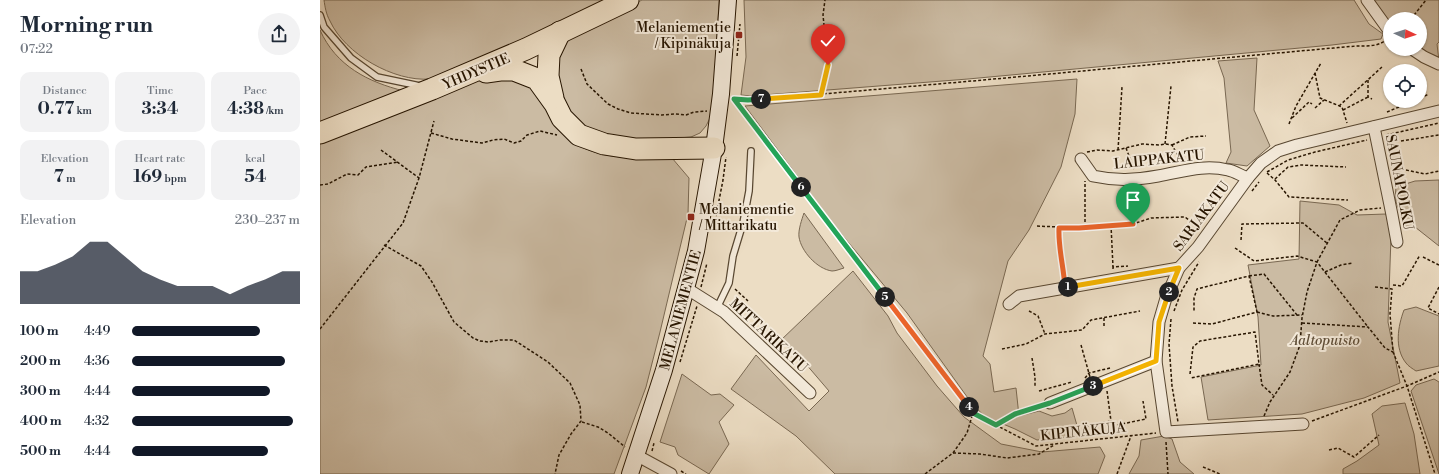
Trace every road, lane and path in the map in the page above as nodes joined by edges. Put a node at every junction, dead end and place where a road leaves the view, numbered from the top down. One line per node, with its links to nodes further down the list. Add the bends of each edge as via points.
1 (628, 0): 9 (highway, YHDYSTIE)
2 (728, 0): 32 (main road, MELANIEMENTIE)
3 (825, 0): 22 (path, via 823,15 828,65)
4 (1367, 0): 8 (street)
5 (1426, 0): 6 (path)
6 (1417, 12)
7 (320, 15): 21 (lane, via 324,27 351,58 377,77)
8 (1383, 27)
9 (560, 32): 17 (highway, YHDYSTIE); 26 (highway, via 548,56 548,76)
10 (1383, 42): 22 (path, via 1371,46)
11 (1421, 56): 13 (street)
12 (1321, 63): 16 (path)
13 (1439, 64)
14 (1382, 68): 18 (path)
15 (581, 69): 32 (path, via 587,84 608,104 631,113 686,115 694,112)
16 (1315, 73): 25 (path, via 1320,98); 35 (path)
17 (458, 78): 21 (highway, YHDYSTIE); 26 (highway, via 514,70 536,79)
18 (1368, 80): 23 (path); 28 (path)
19 (1171, 86): 47 (path)
20 (1122, 87): 52 (path)
21 (432, 89): 41 (highway, YHDYSTIE)
22 (821, 95): 136 (path, KIPINÄKUJA, via 734,99)
23 (1368, 97): 24 (path); 31 (path)
24 (1372, 99)
25 (1324, 100): 28 (path); 29 (path)
26 (555, 104): 39 (highway, via 562,118)
27 (1312, 104): 35 (path, via 1309,102)
28 (1339, 106): 31 (path)
29 (1315, 108)
30 (1397, 108): 34 (path)
31 (1343, 110): 43 (path)
32 (719, 111): 49 (main road, MELANIEMENTIE)
33 (1439, 111): 40 (street, SARJAKATU)
34 (1387, 112)
35 (1291, 120): 38 (path)
36 (434, 121): 42 (path)
37 (1439, 123): 40 (path)
38 (1289, 124)
39 (572, 128): 42 (path, via 560,135 540,131 514,143 504,139 482,143); 49 (highway, via 579,135 604,144 636,149)
40 (1375, 132): 43 (street, SARJAKATU); 61 (path, via 1288,160); 71 (street, SAUNAPOLKU)
41 (320, 133)
42 (431, 133): 62 (path)
43 (1350, 133): 56 (street, SARJAKATU, via 1278,151)
44 (1439, 135): 46 (path)
45 (1206, 136): 48 (path, via 1190,137)
46 (1401, 142)
47 (1165, 144): 48 (path); 50 (path, via 1142,144)
48 (1172, 145): 58 (path)
49 (714, 148): 95 (main road, MELANIEMENTIE, via 696,251)
50 (1126, 148): 52 (path); 66 (path)
51 (381, 150): 55 (path)
52 (1118, 150): 54 (path, via 1087,152)
53 (751, 151): 92 (lane, via 749,191)
54 (1081, 159): 66 (street, LAIPPAKATU, via 1093,176 1112,180)
55 (398, 162): 62 (path); 68 (path, via 366,166 358,175 347,174 328,184)
56 (1260, 163): 61 (path); 63 (street, SARJAKATU)
57 (1346, 167): 67 (path, via 1288,167)
58 (1186, 169): 63 (street, LAIPPAKATU, via 1228,170); 66 (street, LAIPPAKATU)
59 (1406, 170): 60 (path, via 1425,174)
60 (1439, 171)
61 (1266, 172): 67 (path)
62 (419, 178): 80 (path, via 403,223)
63 (1248, 178): 89 (street, SARJAKATU, via 1198,247)
64 (1262, 178): 69 (path)
65 (1085, 179): 75 (path)
66 (1138, 179)
67 (1275, 180): 70 (path, via 1289,197)
68 (320, 185)
69 (1252, 191)
70 (1348, 200)
71 (1391, 207): 78 (street, SAUNAPOLKU); 79 (path, via 1360,210 1340,220)
72 (1189, 220): 73 (path, via 1185,217 1151,218 1133,224)
73 (1111, 225): 75 (path); 88 (path)
74 (1037, 226): 76 (path)
75 (1085, 227): 76 (path)
76 (1059, 228): 96 (path)
77 (1241, 240): 79 (path, via 1242,224 1303,223)
78 (1397, 242)
79 (1328, 244): 85 (path)
80 (384, 245): 113 (path); 137 (path, via 421,266 454,322 473,338 488,342 514,340 548,362 570,383 580,405)
81 (1235, 248): 85 (path, via 1254,261 1297,256)
82 (1420, 255): 93 (path, via 1402,286)
83 (1423, 257): 87 (path)
84 (1202, 258): 143 (path, via 1182,290 1171,316 1169,344 1172,386)
85 (1317, 262): 90 (path); 107 (path, via 1307,292)
86 (1354, 263): 90 (path)
87 (1439, 265)
88 (1113, 267)
89 (1179, 268): 96 (street); 119 (street, SARJAKATU, via 1159,322)
90 (1325, 272): 112 (path)
91 (1249, 276): 103 (path, via 1197,289); 104 (path); 106 (path, via 1264,274)
92 (729, 283): 98 (path); 100 (lane)
93 (1393, 285)
94 (1375, 287): 117 (path, via 1392,289)
95 (686, 288): 100 (street, MITTARIKATU); 150 (main road, MELANIEMENTIE, via 664,370)
96 (1065, 288): 99 (street, via 1019,296)
97 (1439, 288): 105 (path, via 1428,308)
98 (748, 301)
99 (1009, 304)
100 (717, 308): 132 (street, MITTARIKATU)
101 (1029, 311): 114 (path, via 1038,316)
102 (1140, 311): 108 (path)
103 (1194, 312)
104 (1257, 312): 106 (path, via 1272,316); 109 (path, via 1212,324)
105 (1439, 314)
106 (1297, 315): 107 (path)
107 (1303, 315): 110 (path)
108 (1104, 318): 111 (path); 114 (path, via 1092,320 1082,330)
109 (1193, 323)
110 (1302, 323): 112 (path); 133 (path, via 1300,345 1290,372)
111 (1104, 326)
112 (1368, 327): 117 (path, via 1385,348)
113 (320, 329)
114 (1045, 334): 116 (path, via 1026,344)
115 (1081, 345): 123 (path)
116 (1002, 349)
117 (1392, 352): 130 (path)
118 (1032, 358): 129 (path)
119 (1156, 361): 127 (street); 144 (street, SARJAKATU)
120 (1259, 364): 124 (path, via 1255,332 1200,341 1193,347); 125 (path); 133 (path, via 1262,385)
121 (1114, 366): 123 (path)
122 (1439, 372): 130 (path)
123 (1089, 373): 128 (path); 128 (path)
124 (1190, 374)
125 (1191, 378)
126 (1077, 381): 131 (path)
127 (1105, 381): 128 (street); 138 (path)
128 (1087, 383): 135 (street)
129 (1035, 386)
130 (1407, 386): 139 (path); 160 (path)
131 (1039, 391)
132 (810, 393)
133 (1274, 395): 142 (path)
134 (1143, 401): 138 (path, via 1146,419 1112,426)
135 (1050, 403): 140 (path, via 1015,414)
136 (973, 413): 140 (path, KIPINÄKUJA); 149 (path, via 967,433)
137 (581, 421): 150 (path, via 608,433); 153 (path, via 559,455)
138 (1111, 421): 141 (path)
139 (1303, 424): 142 (street)
140 (996, 425): 147 (path, KIPINÄKUJA, via 1036,446)
141 (1087, 426)
142 (1260, 426): 143 (street)
143 (1180, 431): 144 (street)
144 (1166, 432): 146 (path, KIPINÄKUJA); 158 (path)
145 (1379, 435): 148 (path, via 1354,457 1338,448)
146 (1131, 436): 147 (path, KIPINÄKUJA); 157 (path)
147 (1055, 444): 149 (path, via 1039,454 1007,458)
148 (1329, 450)
149 (953, 453): 156 (path)
150 (636, 455): 151 (street); 154 (main road, MELANIEMENTIE)
151 (656, 466): 155 (street)
152 (1203, 468): 159 (path)
153 (555, 474)
154 (630, 474)
155 (671, 474)
156 (925, 474)
157 (1117, 474)
158 (1168, 474)
159 (1220, 474)
160 (1436, 474)

